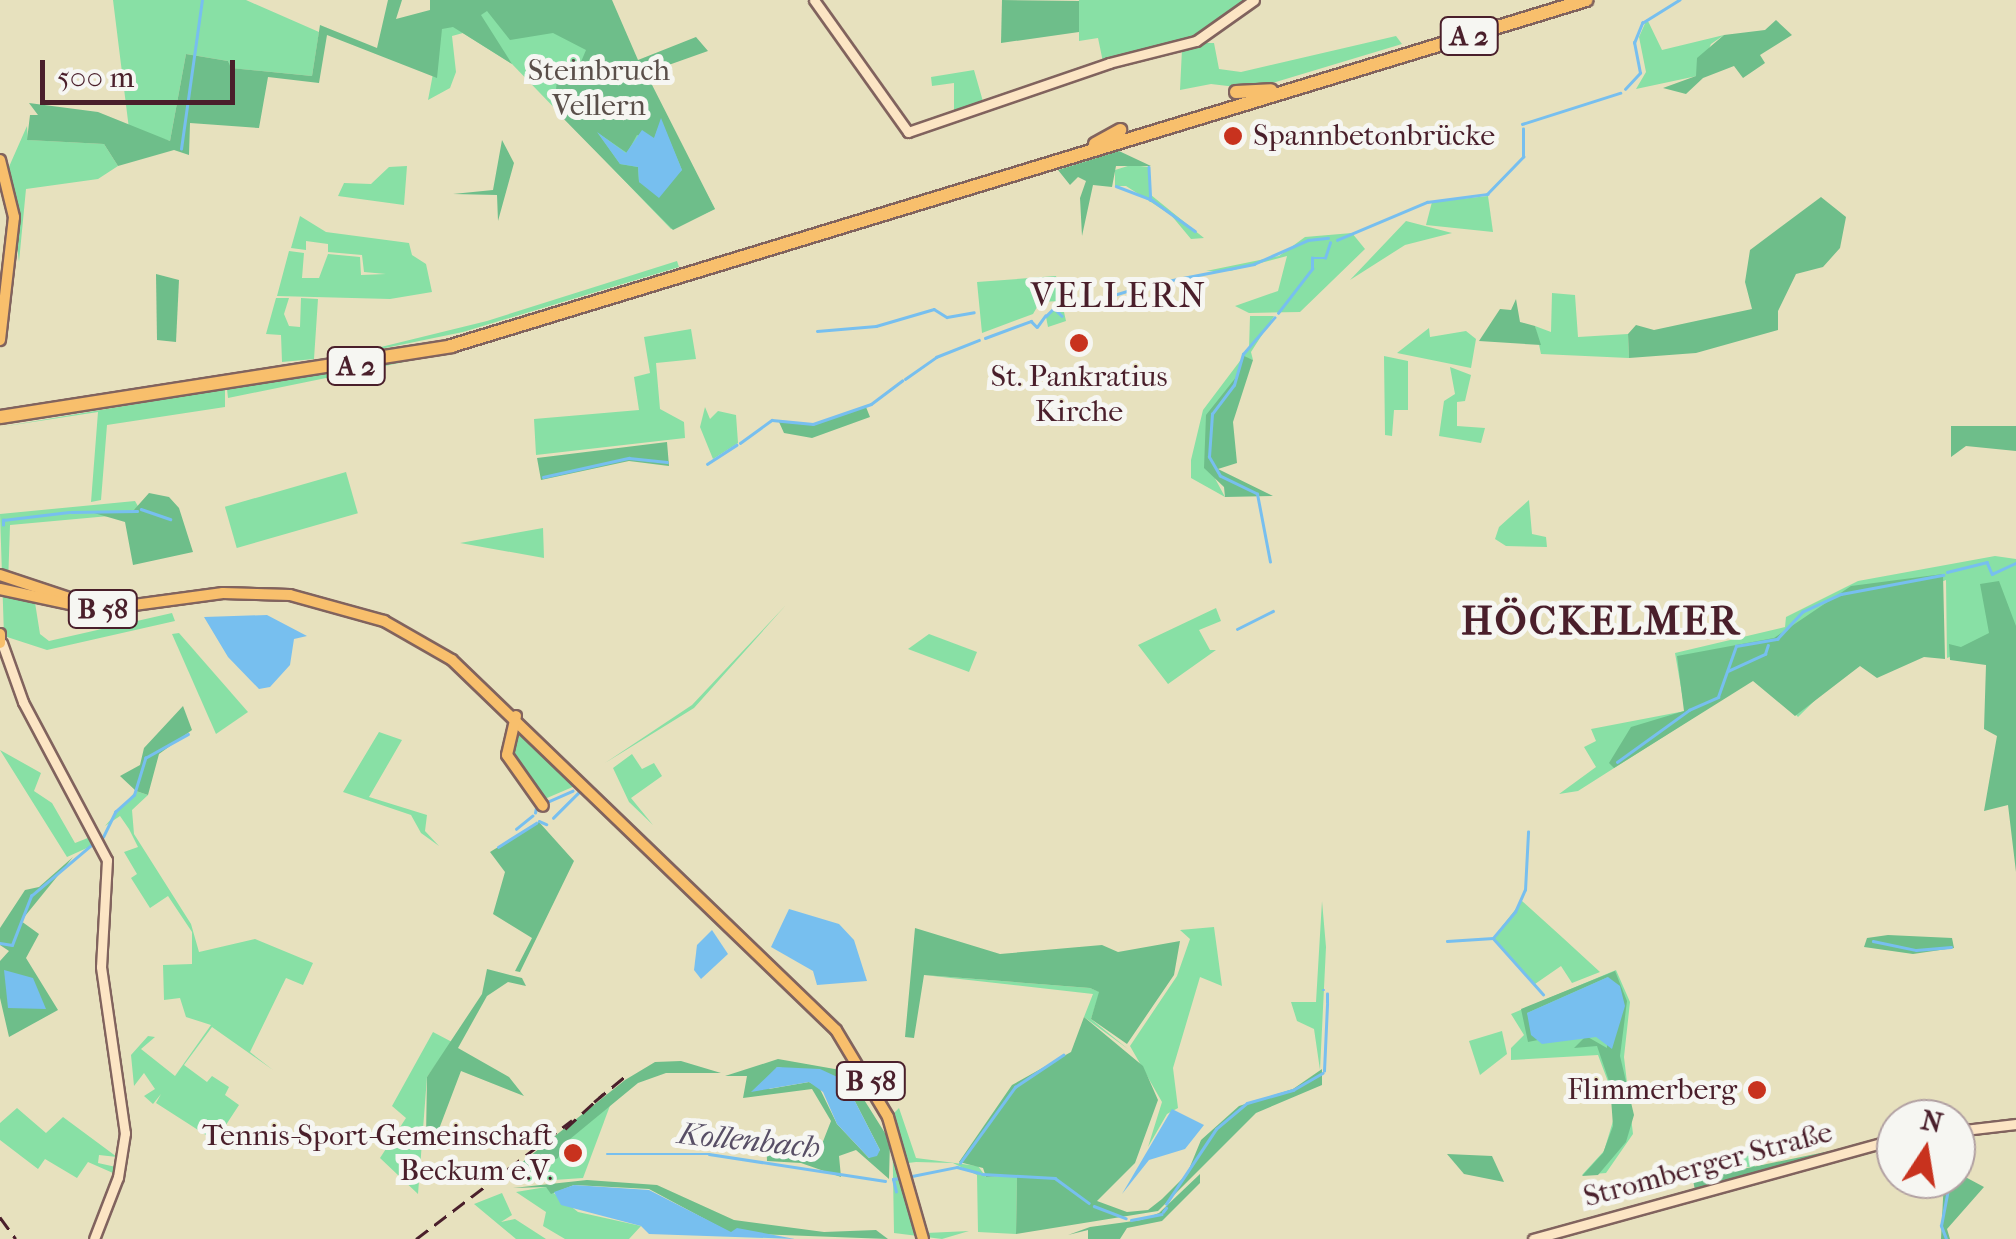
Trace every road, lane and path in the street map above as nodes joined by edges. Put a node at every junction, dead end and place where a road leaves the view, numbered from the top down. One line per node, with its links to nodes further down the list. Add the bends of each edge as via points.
1 (814, 0): 2 (main road, via 902,130 912,132 1180,47 1223,28)
2 (1254, 0)
3 (1565, 0): 5 (highway, A 2)
4 (1586, 0): 6 (highway, A 2)
5 (1271, 90): 7 (highway); 10 (highway, A 2)
6 (1290, 90): 8 (highway); 10 (highway, A 2)
7 (1236, 92)
8 (1260, 107)
9 (1120, 130): 10 (highway)
10 (1093, 147): 11 (highway); 14 (highway, A 2, via 402,357)
11 (1114, 148)
12 (0, 161): 13 (main road, via 14,231)
13 (0, 340)
14 (0, 414)
15 (0, 575): 17 (main road, via 64,598)
16 (0, 589): 17 (main road, B 58, via 58,606)
17 (123, 608): 19 (main road, B 58, via 271,593 390,623 452,660)
18 (1, 640): 24 (main road, via 23,702 95,830 108,870 101,965 125,1132 118,1176)
19 (518, 718): 20 (main road, via 508,736 509,760); 25 (main road, B 58, via 747,940 857,1058 888,1117)
20 (539, 805)
21 (2016, 1124): 22 (main road)
22 (1976, 1129)
23 (1876, 1145): 26 (main road, Stromberger Straße)
24 (94, 1239)
25 (923, 1239)
26 (1533, 1239)

